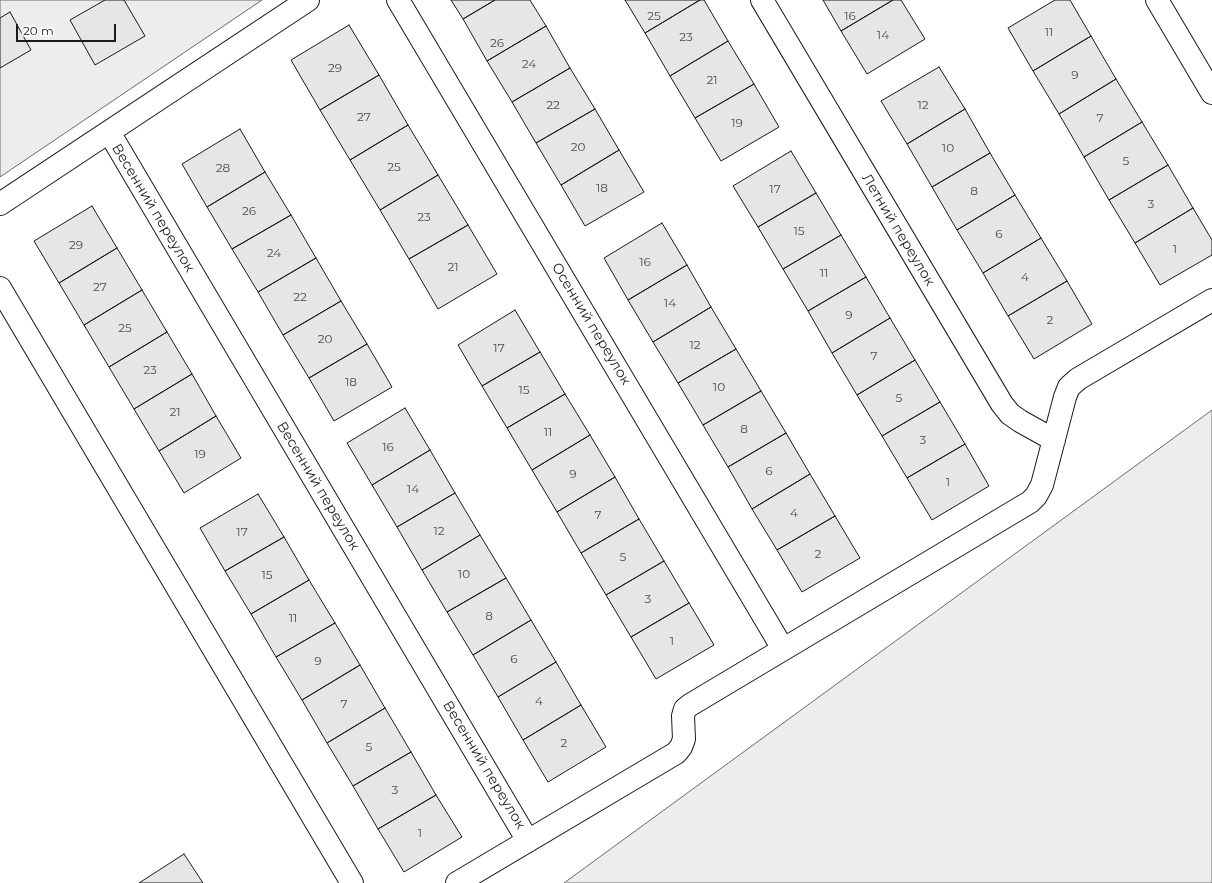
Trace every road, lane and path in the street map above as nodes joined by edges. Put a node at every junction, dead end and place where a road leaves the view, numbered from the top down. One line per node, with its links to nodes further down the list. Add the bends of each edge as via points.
1 (308, 0): 6 (street)
2 (398, 0): 11 (street, Осенний переулок)
3 (762, 0): 10 (street, Летний переулок, via 1002,404 1020,421)
4 (1162, 2): 5 (street)
5 (1212, 93)
6 (108, 132): 7 (street); 12 (street, Весенний переулок)
7 (0, 204)
8 (0, 288): 13 (street)
9 (1212, 300): 10 (street, via 1078,379 1069,387 1065,397)
10 (1054, 440): 11 (street, via 1042,485 1030,502)
11 (783, 649): 12 (street, via 690,704 685,709 684,739 676,753)
12 (528, 841): 14 (street)
13 (352, 883)
14 (457, 883)

